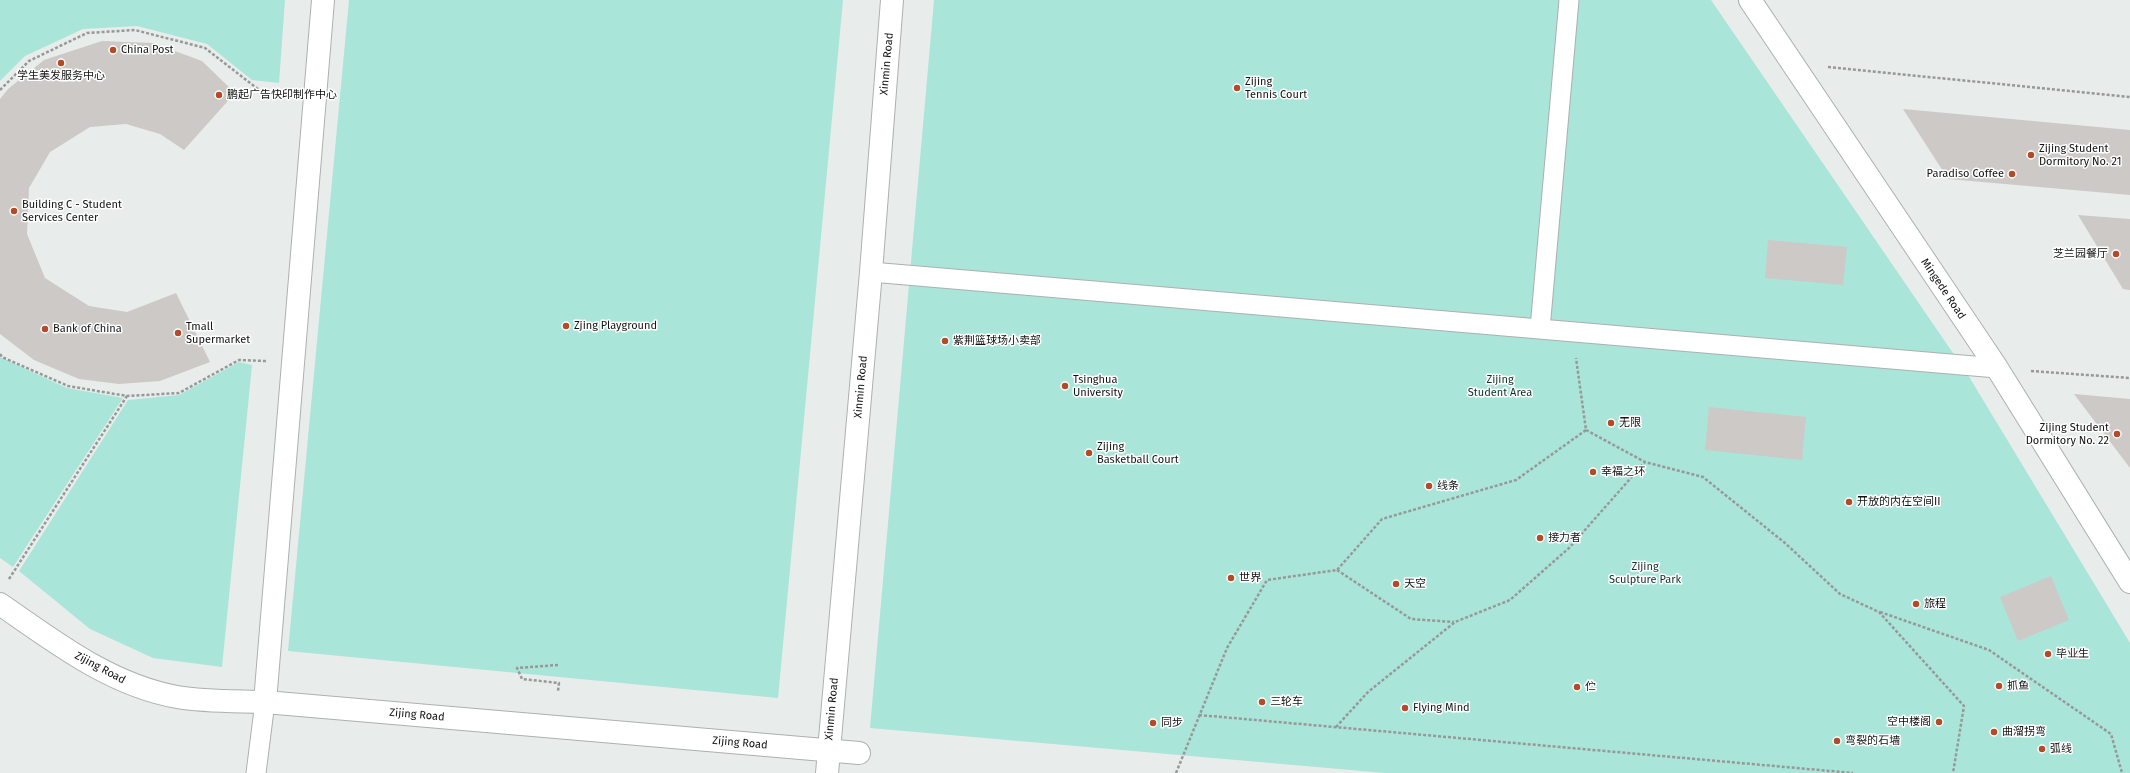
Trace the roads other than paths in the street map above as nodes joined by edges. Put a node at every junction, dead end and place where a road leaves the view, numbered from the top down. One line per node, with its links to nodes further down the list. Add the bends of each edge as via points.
1 (323, 0): 10 (street)
2 (892, 0): 5 (street, Xinmin Road)
3 (1569, 0): 6 (lane)
4 (1750, 0): 7 (street, Mingede Road)
5 (871, 272): 6 (lane); 11 (street, Xinmin Road)
6 (1540, 329): 7 (lane)
7 (1997, 368): 8 (street, Mingede Road)
8 (2130, 582)
9 (0, 604): 10 (street, Zijing Road, via 64,649 126,683 177,697)
10 (265, 702): 11 (street, Zijing Road); 13 (lane)
11 (828, 749): 12 (street, Zijing Road); 14 (street, Xinmin Road)
12 (859, 753)
13 (256, 773)
14 (827, 773)

